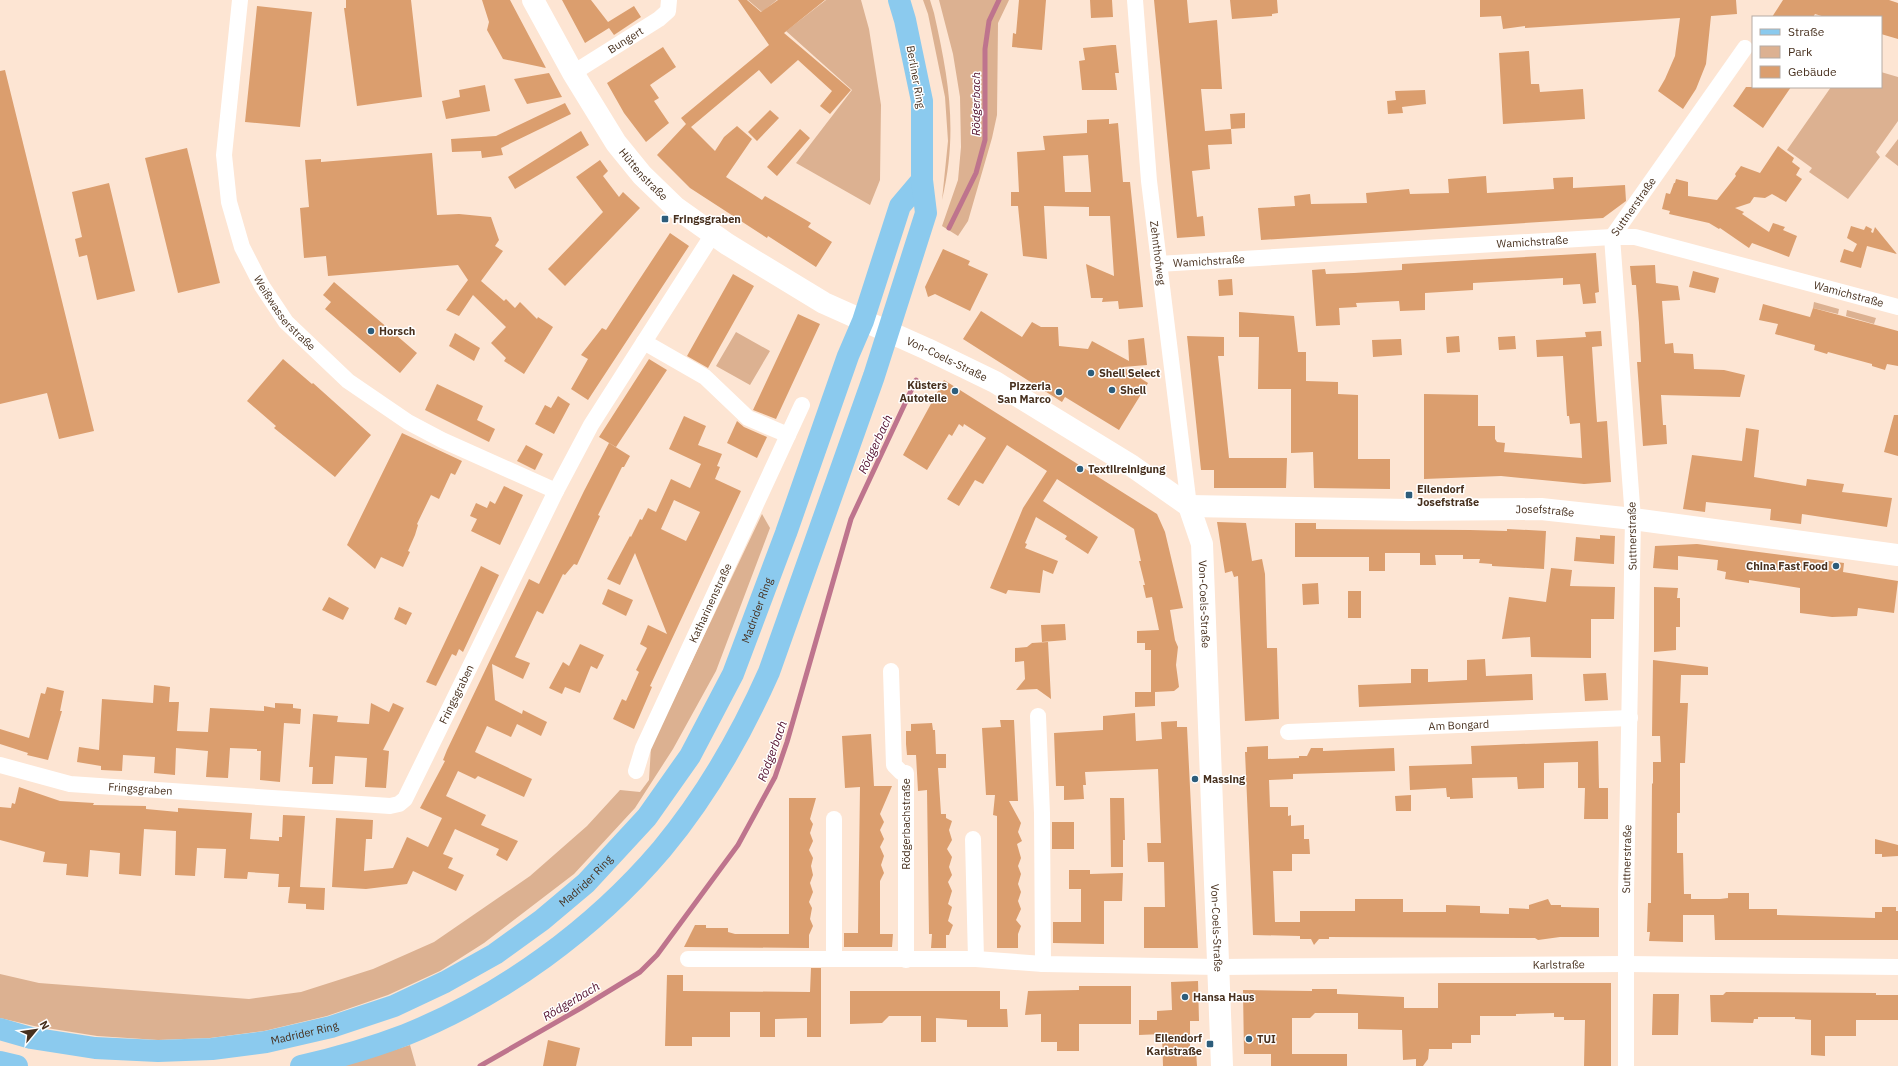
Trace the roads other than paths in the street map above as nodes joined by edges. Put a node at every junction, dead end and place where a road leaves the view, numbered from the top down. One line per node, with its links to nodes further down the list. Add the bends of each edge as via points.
1 (240, 0): 16 (street, Weißwasserstraße, via 224,155 229,202 242,247 266,292 286,322 348,381 408,422 442,440)
2 (533, 0): 7 (street, Hüttenstraße)
3 (669, 0): 7 (street, Bungert, via 668,11 659,19)
4 (899, 0): 12 (main road, Berliner Ring, via 922,101 922,180 900,206)
5 (1135, 0): 10 (street, Zehnthofweg)
6 (1745, 48): 9 (street, Suttnerstraße)
7 (574, 73): 8 (street, Hüttenstraße, via 616,144 642,175 676,207)
8 (713, 234): 12 (street, Hüttenstraße, via 824,303); 13 (street, Fringsgraben)
9 (1612, 237): 10 (street, Wamichstraße); 11 (street, Wamichstraße, via 1635,237); 18 (street, Suttnerstraße)
10 (1158, 264): 17 (street, Zehnthofweg)
11 (1898, 307)
12 (876, 326): 17 (street, Von-Coels-Straße, via 995,382 1132,466); 36 (main road, Madrider Ring, via 848,356 734,674 694,750 647,817 586,883 542,920 495,954 394,1006 331,1027 266,1042 158,1052 95,1048 31,1038); 39 (main road, via 772,664 758,697 717,772 661,849 608,905 552,952 504,984 456,1012 404,1035)
13 (644, 342): 15 (street, via 705,377 748,418); 16 (street, Fringsgraben, via 591,426)
14 (802, 405): 15 (street, Katharinenstraße)
15 (788, 435): 25 (street, Katharinenstraße, via 642,748)
16 (556, 491): 24 (street, Fringsgraben, via 405,799 399,804 390,806 70,784)
17 (1189, 506): 18 (street, Josefstraße, via 1409,510 1541,509); 35 (street, Von-Coels-Straße, via 1202,544)
18 (1633, 519): 19 (street, Josefstraße); 22 (street, Suttnerstraße)
19 (1898, 556)
20 (891, 671): 31 (street, Rödgerbachstraße, via 894,765 900,772 906,773)
21 (1038, 716): 32 (street, via 1042,813)
22 (1630, 718): 23 (street, Am Bongard); 33 (street, Suttnerstraße)
23 (1288, 732)
24 (0, 765)
25 (636, 771)
26 (834, 819): 28 (street)
27 (973, 838): 30 (street)
28 (834, 958): 29 (street); 31 (street)
29 (688, 959)
30 (976, 959): 31 (street); 32 (street)
31 (906, 960)
32 (1043, 964): 35 (street)
33 (1626, 964): 34 (street, Karlstraße); 35 (street, Karlstraße); 41 (street, Suttnerstraße)
34 (1898, 966)
35 (1219, 967): 40 (street, Von-Coels-Straße)
36 (0, 1029)
37 (0, 1062): 38 (main road)
38 (17, 1066)
39 (301, 1066)
40 (1222, 1066)
41 (1626, 1066)

